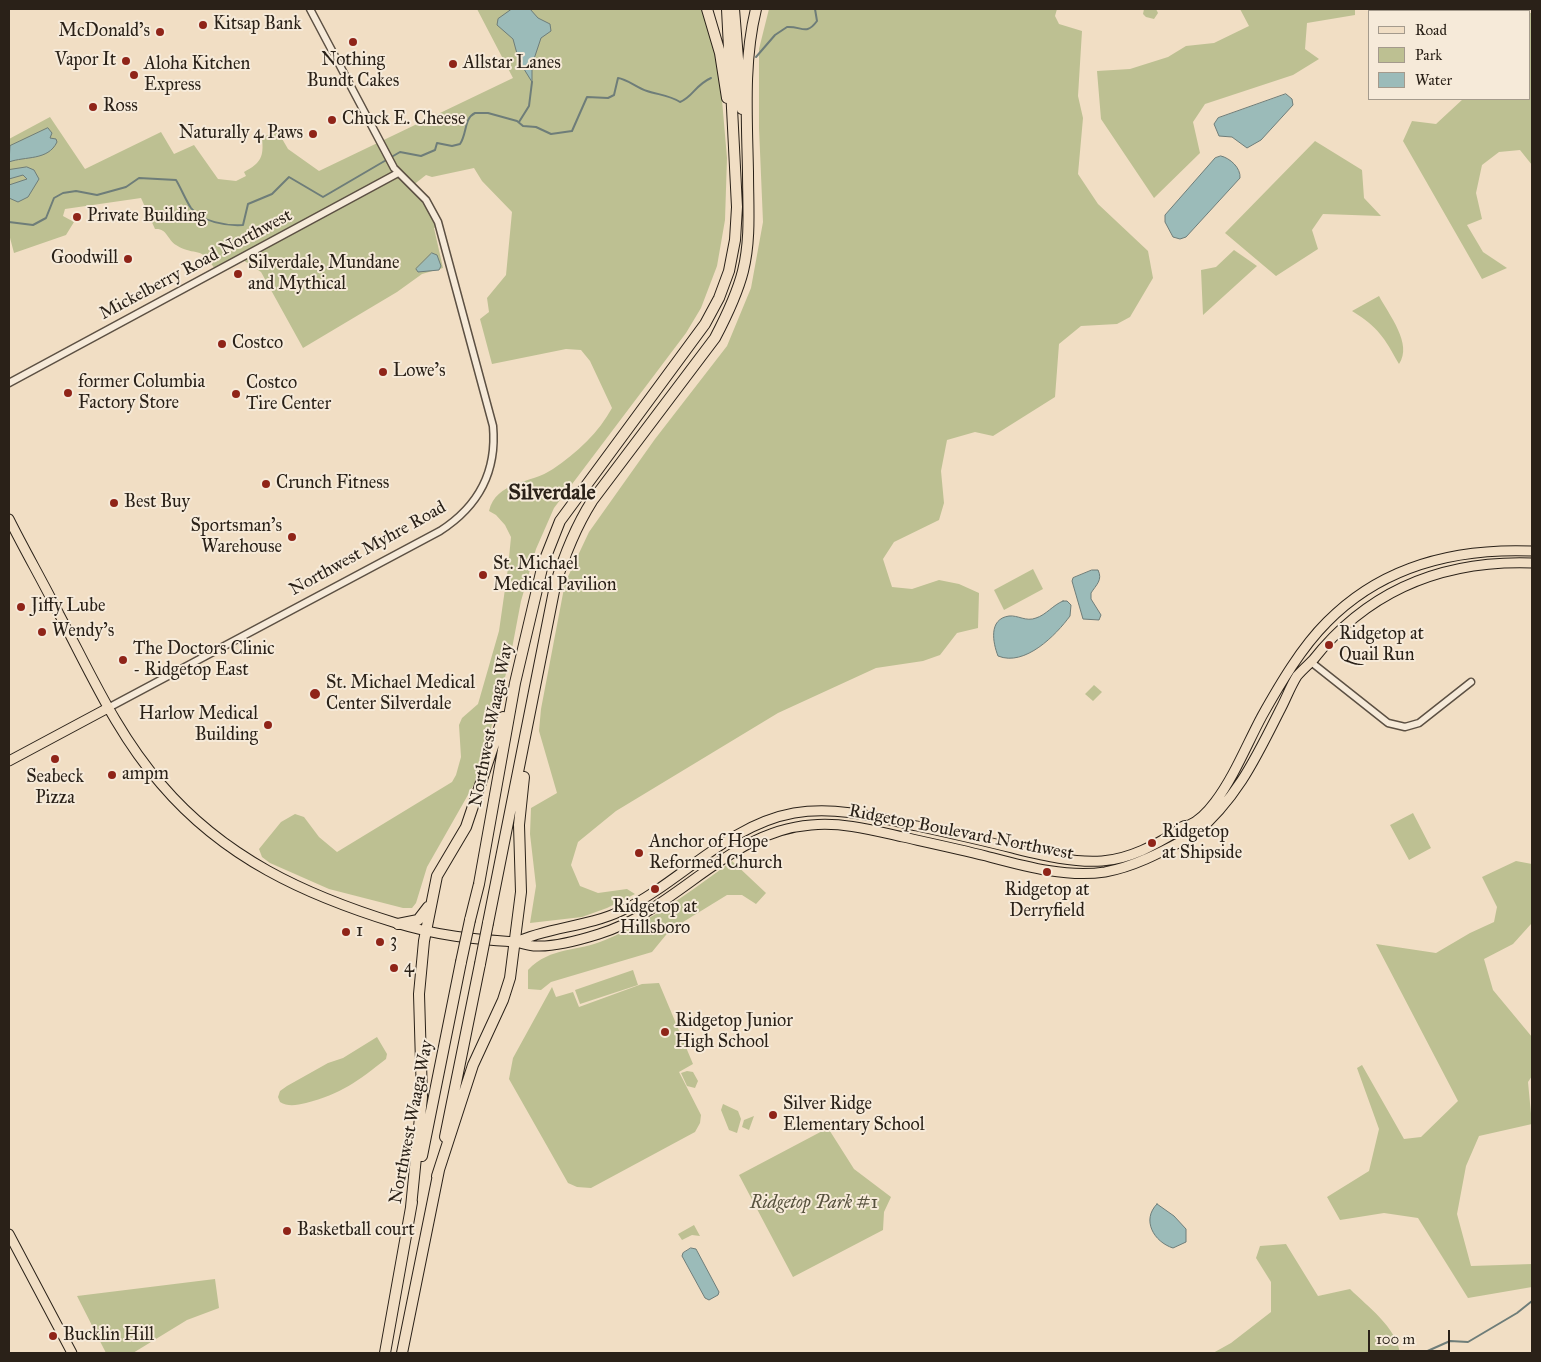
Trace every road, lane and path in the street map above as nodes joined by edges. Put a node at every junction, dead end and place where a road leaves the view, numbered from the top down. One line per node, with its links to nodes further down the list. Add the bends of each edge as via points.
1 (310, 9): 8 (street, Northwest Myhre Road)
2 (707, 9): 6 (highway, via 720,53)
3 (727, 9): 6 (highway)
4 (734, 9): 7 (highway)
5 (756, 9): 7 (highway, via 748,45)
6 (735, 151): 15 (highway, Northwest Waaga Way, via 735,240 720,298 705,324 560,521 543,564)
7 (748, 172): 17 (highway, Northwest Waaga Way, via 747,244 742,272 728,314 697,364 578,523 555,586)
8 (398, 173): 9 (street, Mickelberry Road Northwest); 18 (street, Northwest Myhre Road, via 426,200 438,222 492,420 493,456 481,491 466,511 440,531)
9 (9, 383)
10 (9, 519): 18 (main road, Ridgetop Boulevard Northwest)
11 (1532, 551): 13 (main road, via 1471,552 1442,557 1378,583 1328,621)
12 (1532, 563): 14 (main road, Ridgetop Boulevard Northwest, via 1488,563 1455,568 1400,587 1346,623)
13 (1300, 655): 14 (main road, via 1301,662); 20 (main road, via 1215,802)
14 (1310, 662): 16 (street, via 1394,726 1412,727 1419,723); 22 (main road, Ridgetop Boulevard Northwest, via 1297,676 1232,798)
15 (515, 682): 23 (highway, via 478,796 466,827 442,866); 28 (highway, Northwest Waaga Way, bridge, via 479,884)
16 (1471, 682)
17 (532, 698): 26 (highway, via 520,812 522,892); 27 (highway, Northwest Waaga Way, bridge)
18 (108, 708): 19 (main road, Northwest Myhre Road); 24 (main road, Ridgetop Boulevard Northwest, via 161,785 229,847 290,884 349,909)
19 (9, 761)
20 (1188, 826): 21 (main road); 22 (main road, via 1192,829)
21 (1178, 831): 22 (main road, via 1179,836); 26 (main road, Ridgetop Boulevard Northwest, via 1132,854 1095,861 1050,856 854,813 795,813 761,824 727,841 642,900 618,912)
22 (1188, 838): 26 (main road, Ridgetop Boulevard Northwest, via 1149,858 1114,870 1072,873 1018,864 864,828 822,824 800,826 745,845 656,907 618,926 566,942 534,947)
23 (431, 899): 24 (highway, via 420,918); 25 (highway)
24 (398, 924): 25 (main road, Ridgetop Boulevard Northwest)
25 (426, 932): 26 (main road, Ridgetop Boulevard Northwest, via 480,941); 28 (highway, via 419,994 422,1097)
26 (516, 942): 27 (highway, via 506,992 473,1065)
27 (438, 1176): 32 (highway, Northwest Waaga Way)
28 (411, 1207): 31 (highway, Northwest Waaga Way)
29 (9, 1234): 30 (main road)
30 (72, 1353)
31 (385, 1353)
32 (402, 1353)

